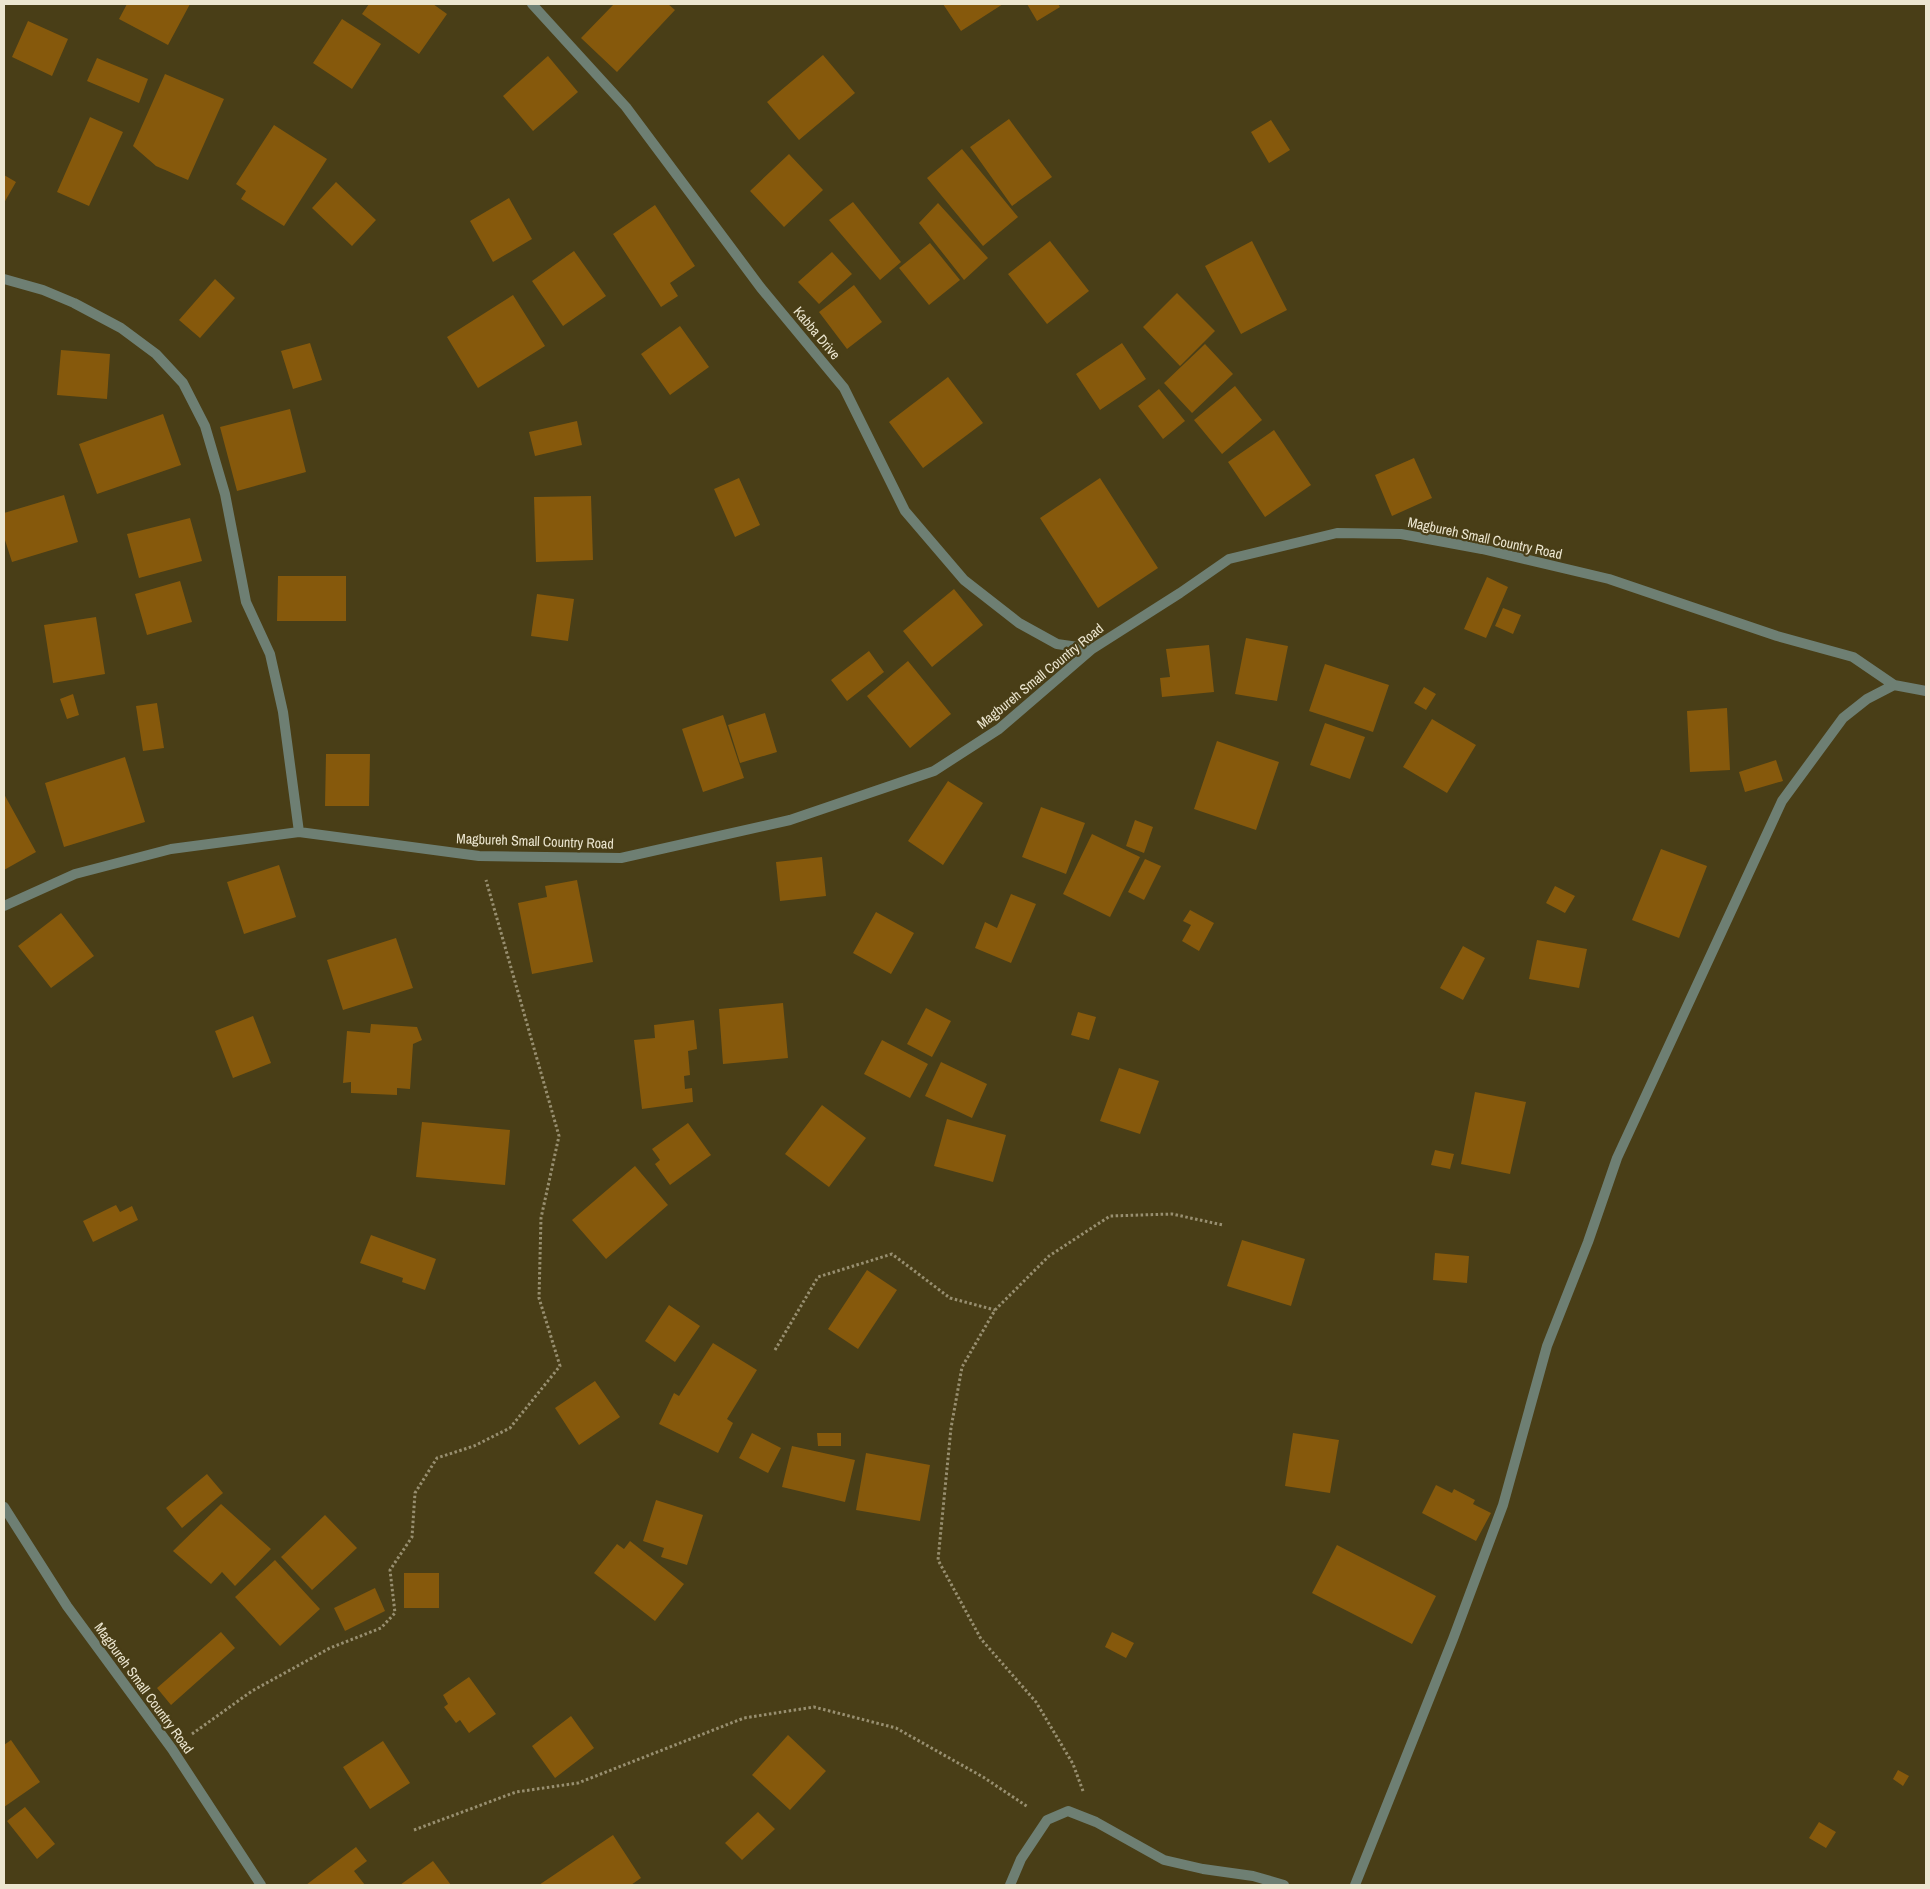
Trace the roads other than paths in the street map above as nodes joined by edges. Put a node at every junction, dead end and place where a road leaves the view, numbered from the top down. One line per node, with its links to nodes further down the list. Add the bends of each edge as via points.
1 (532, 4): 3 (street, Kabba Drive, via 626,107 761,288 844,388 905,511 964,580 1019,623 1057,644)
2 (4, 280): 6 (street, via 43,290 120,328 156,354 183,383 205,426 225,494 246,602 270,654 283,712)
3 (1092, 649): 4 (street, Magbureh Small Country Road, via 1229,559 1337,533 1401,534 1482,549 1609,580 1777,636 1853,657); 6 (street, Magbureh Small Country Road, via 999,729 934,771 790,820 621,858 479,856)
4 (1894, 685): 5 (street, Magbureh Small Country Road); 12 (street, via 1867,699 1842,718 1782,801 1617,1158 1547,1346 1503,1505)
5 (1926, 691)
6 (299, 832): 7 (street, Magbureh Small Country Road, via 171,849 75,874)
7 (4, 906)
8 (4, 1507): 9 (street, Magbureh Small Country Road, via 68,1606 172,1749)
9 (260, 1885)
10 (1010, 1885): 11 (street, via 1021,1859 1047,1820 1068,1811 1096,1822 1164,1860)
11 (1284, 1885)
12 (1356, 1885)

